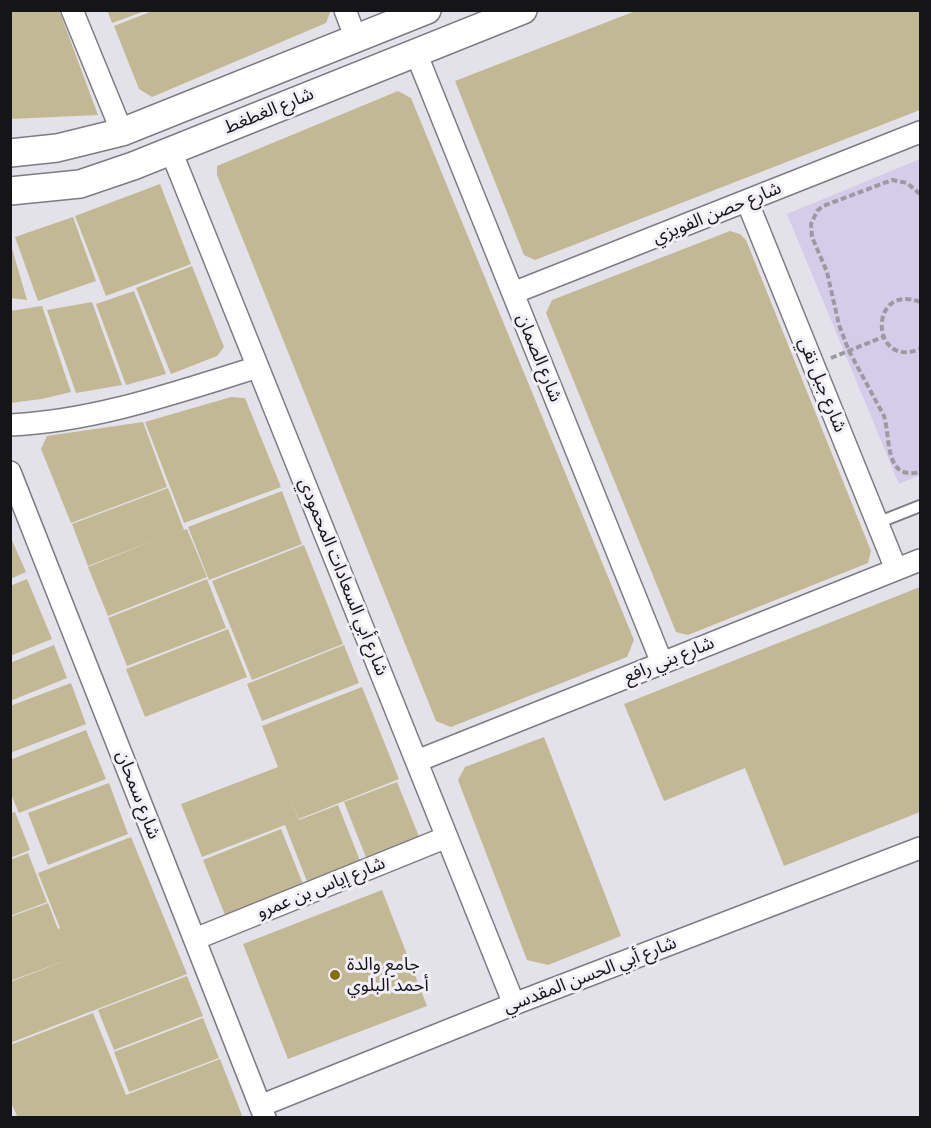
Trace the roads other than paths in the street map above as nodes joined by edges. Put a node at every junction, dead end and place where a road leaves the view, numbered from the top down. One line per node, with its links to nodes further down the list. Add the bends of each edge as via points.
1 (72, 10): 9 (street)
2 (345, 10): 5 (street)
3 (427, 10): 5 (street, شارع الغطغط)
4 (523, 10): 6 (street, شارع الغطغط)
5 (356, 39): 7 (street, شارع الغطغط)
6 (416, 53): 8 (street, شارع الغطغط); 15 (street, شارع الصمان)
7 (291, 64): 8 (street); 9 (street, شارع الغطغط)
8 (305, 97): 11 (street, شارع الغطغط)
9 (122, 132): 12 (street, شارع الغطغط, via 57,148)
10 (921, 132): 14 (street, شارع حصن الفويزي)
11 (171, 151): 13 (street, شارع الغطغط, via 80,184); 16 (street, شارع أبي السعادات المحمودي)
12 (10, 153)
13 (10, 191)
14 (747, 201): 15 (street, شارع حصن الفويزي); 20 (street, شارع جبل نقي)
15 (513, 293): 23 (street, شارع الصمان)
16 (258, 367): 17 (street, via 116,410); 24 (street, شارع أبي السعادات المحمودي)
17 (10, 425)
18 (10, 472): 27 (street, شارع سمحان)
19 (921, 506): 20 (lane)
20 (878, 523): 22 (street, شارع جبل نقي)
21 (921, 560): 22 (street, شارع بني رافع)
22 (897, 569): 23 (street, شارع بني رافع)
23 (662, 663): 24 (street, شارع بني رافع)
24 (417, 761): 25 (street, شارع أبي السعادات المحمودي)
25 (447, 837): 27 (street, شارع إياس بن عمرو); 28 (street, شارع أبي السعادات المحمودي)
26 (921, 848): 28 (street, شارع أبي الحسن المقدسي)
27 (195, 939): 29 (street, شارع سمحان)
28 (514, 1004): 29 (street, شارع أبي الحسن المقدسي)
29 (263, 1112)

